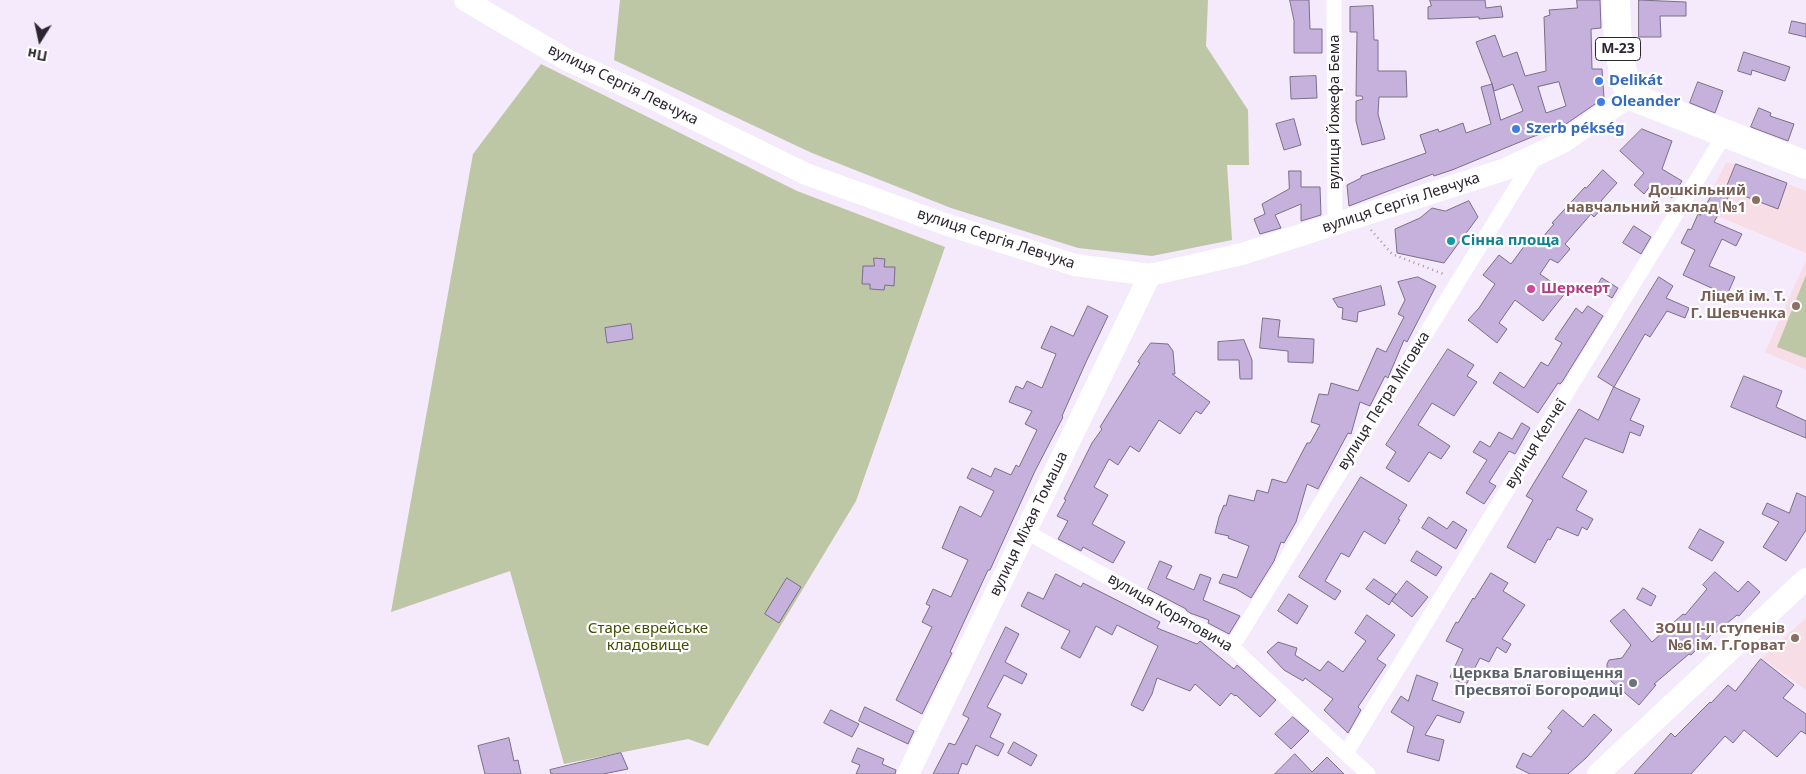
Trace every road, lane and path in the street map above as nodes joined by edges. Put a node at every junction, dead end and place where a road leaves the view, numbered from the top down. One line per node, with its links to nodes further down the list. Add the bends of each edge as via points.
1 (465, 0): 10 (main road, вулиця Сергія Левчука, via 567,60 806,174 945,224 1075,265)
2 (1334, 0): 9 (street, вулиця Йожефа Бема)
3 (1616, 0): 4 (highway, М-23, via 1617,43)
4 (1630, 96): 5 (highway); 6 (main road, вулиця Сергія Левчука, via 1563,142)
5 (1725, 134): 7 (highway); 15 (street, вулиця Келчеї)
6 (1536, 155): 8 (main road, вулиця Сергія Левчука, via 1506,169); 11 (street, вулиця Петра Міговка)
7 (1806, 165)
8 (1359, 216): 9 (main road, вулиця Сергія Левчука); 11 (path, via 1392,254)
9 (1335, 224): 10 (main road, вулиця Сергія Левчука, via 1242,254)
10 (1150, 275): 12 (main road, вулиця Міхая Томаша)
11 (1459, 280): 14 (street, вулиця Петра Міговка)
12 (1026, 531): 14 (street, вулиця Корятовича); 16 (main road, вулиця Міхая Томаша)
13 (1806, 579): 18 (main road)
14 (1232, 647): 15 (street, вулиця Корятовича)
15 (1346, 753): 17 (street, вулиця Корятовича)
16 (908, 774)
17 (1368, 774)
18 (1598, 774)

